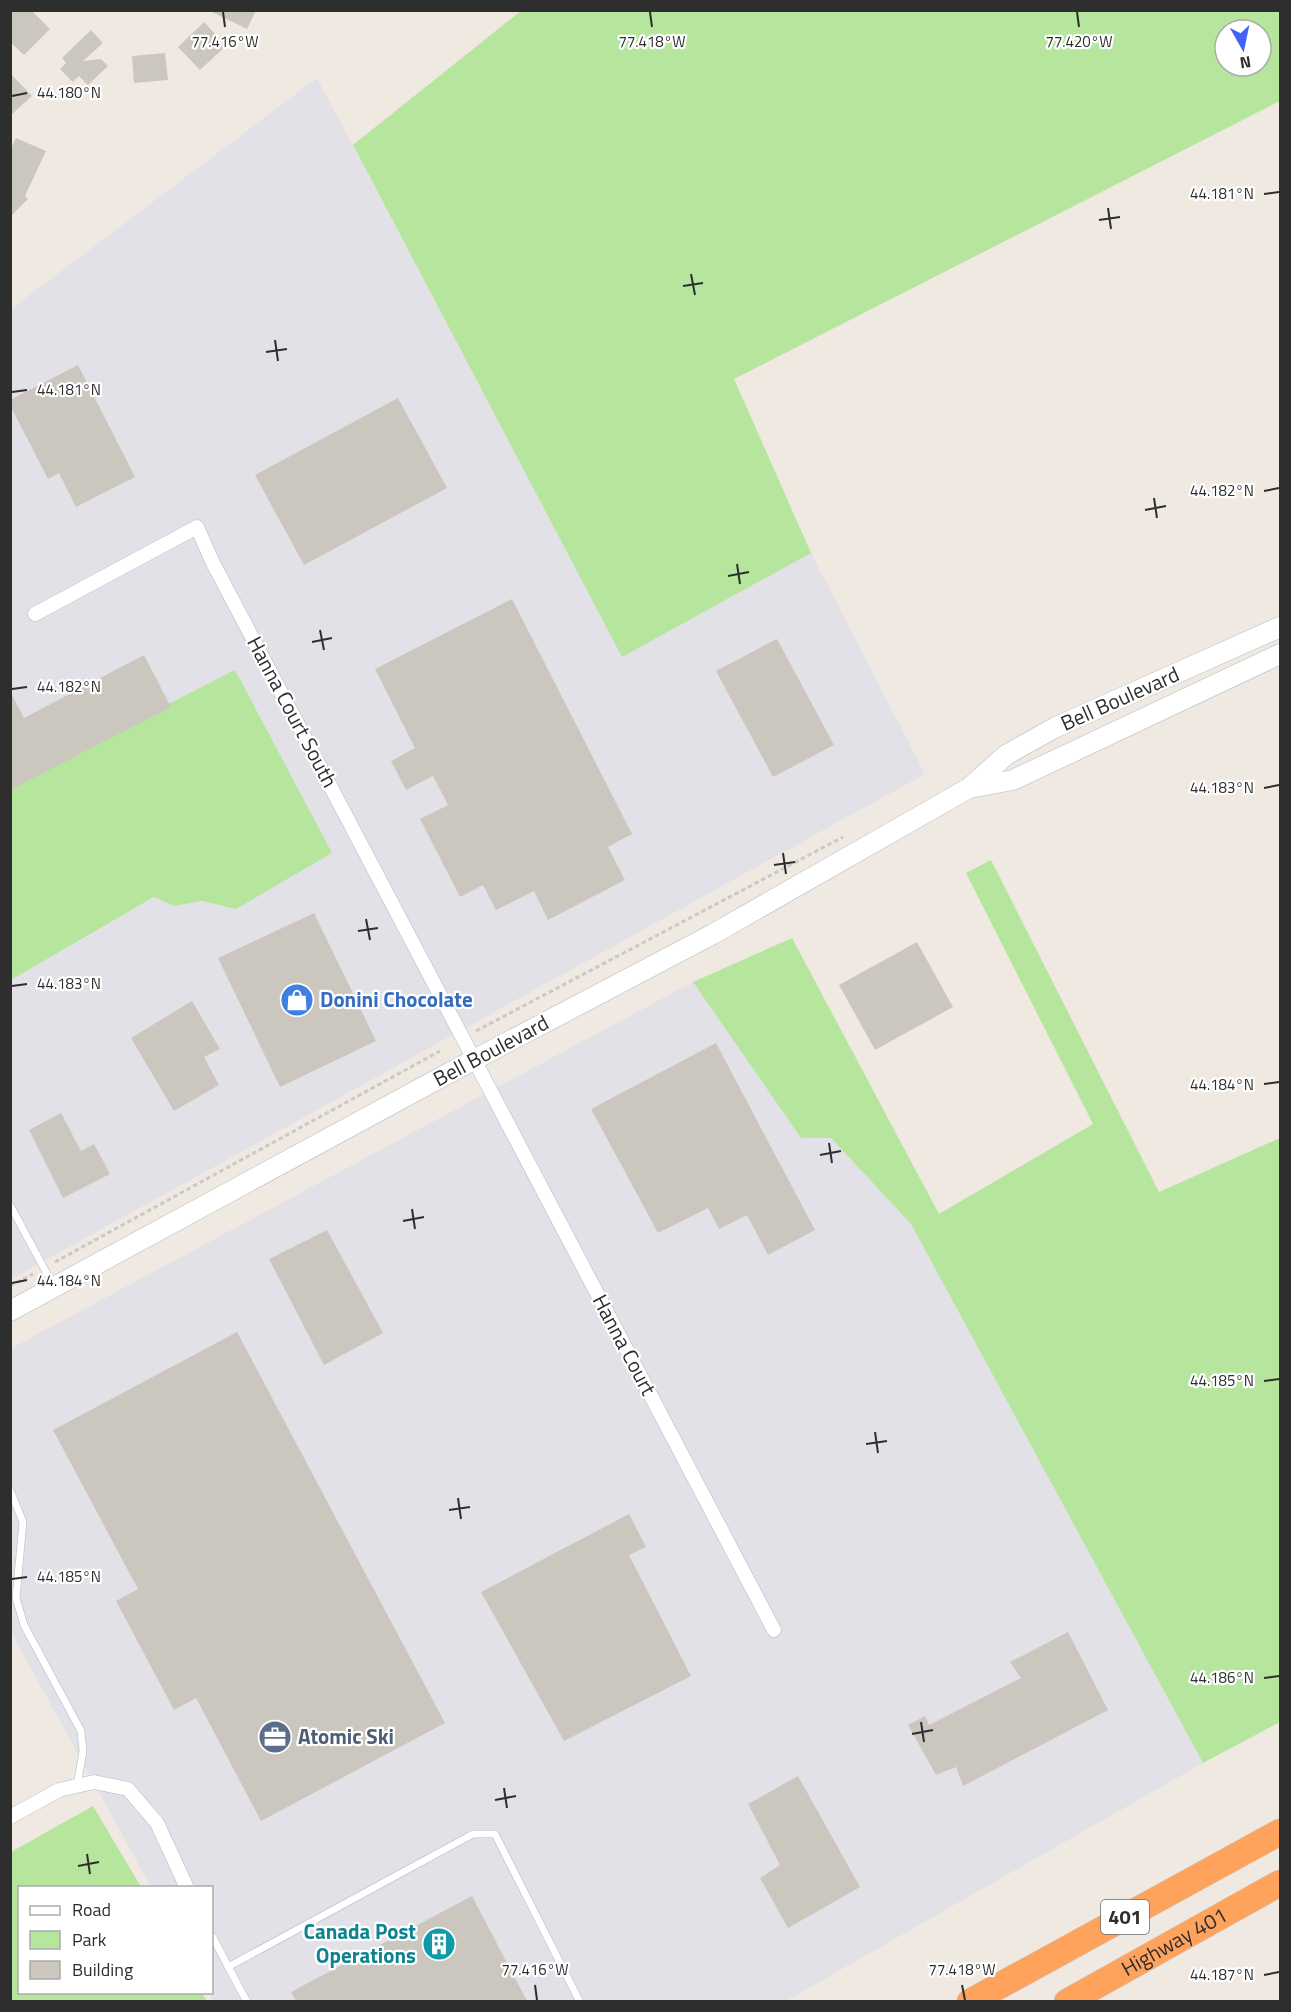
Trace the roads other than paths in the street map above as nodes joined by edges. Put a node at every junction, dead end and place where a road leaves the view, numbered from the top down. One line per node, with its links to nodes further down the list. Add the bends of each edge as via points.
1 (35, 614): 5 (street, Hanna Court South, via 197,527)
2 (1281, 627): 4 (main road, Bell Boulevard, via 1056,727 1006,756)
3 (1281, 654): 4 (main road, Bell Boulevard, via 1013,780)
4 (969, 788): 5 (main road, Bell Boulevard, via 713,934)
5 (473, 1060): 8 (main road, Bell Boulevard); 11 (street, Hanna Court)
6 (10, 1205): 7 (lane)
7 (14, 1218): 8 (lane)
8 (54, 1287): 9 (main road, Bell Boulevard)
9 (10, 1311)
10 (10, 1490): 12 (lane, via 23,1522 16,1598 24,1625 81,1731 83,1751)
11 (774, 1630)
12 (77, 1786): 13 (street, via 59,1790); 16 (street, via 94,1782 128,1789 157,1823)
13 (10, 1817)
14 (1281, 1832): 21 (highway, 401)
15 (1281, 1883): 22 (highway, Highway 401 / 401)
16 (187, 1886)
17 (213, 1938): 18 (lane)
18 (228, 1967): 19 (lane, via 473,1834 495,1834); 20 (lane)
19 (579, 2000)
20 (247, 2001)
21 (970, 2001)
22 (1067, 2001)

